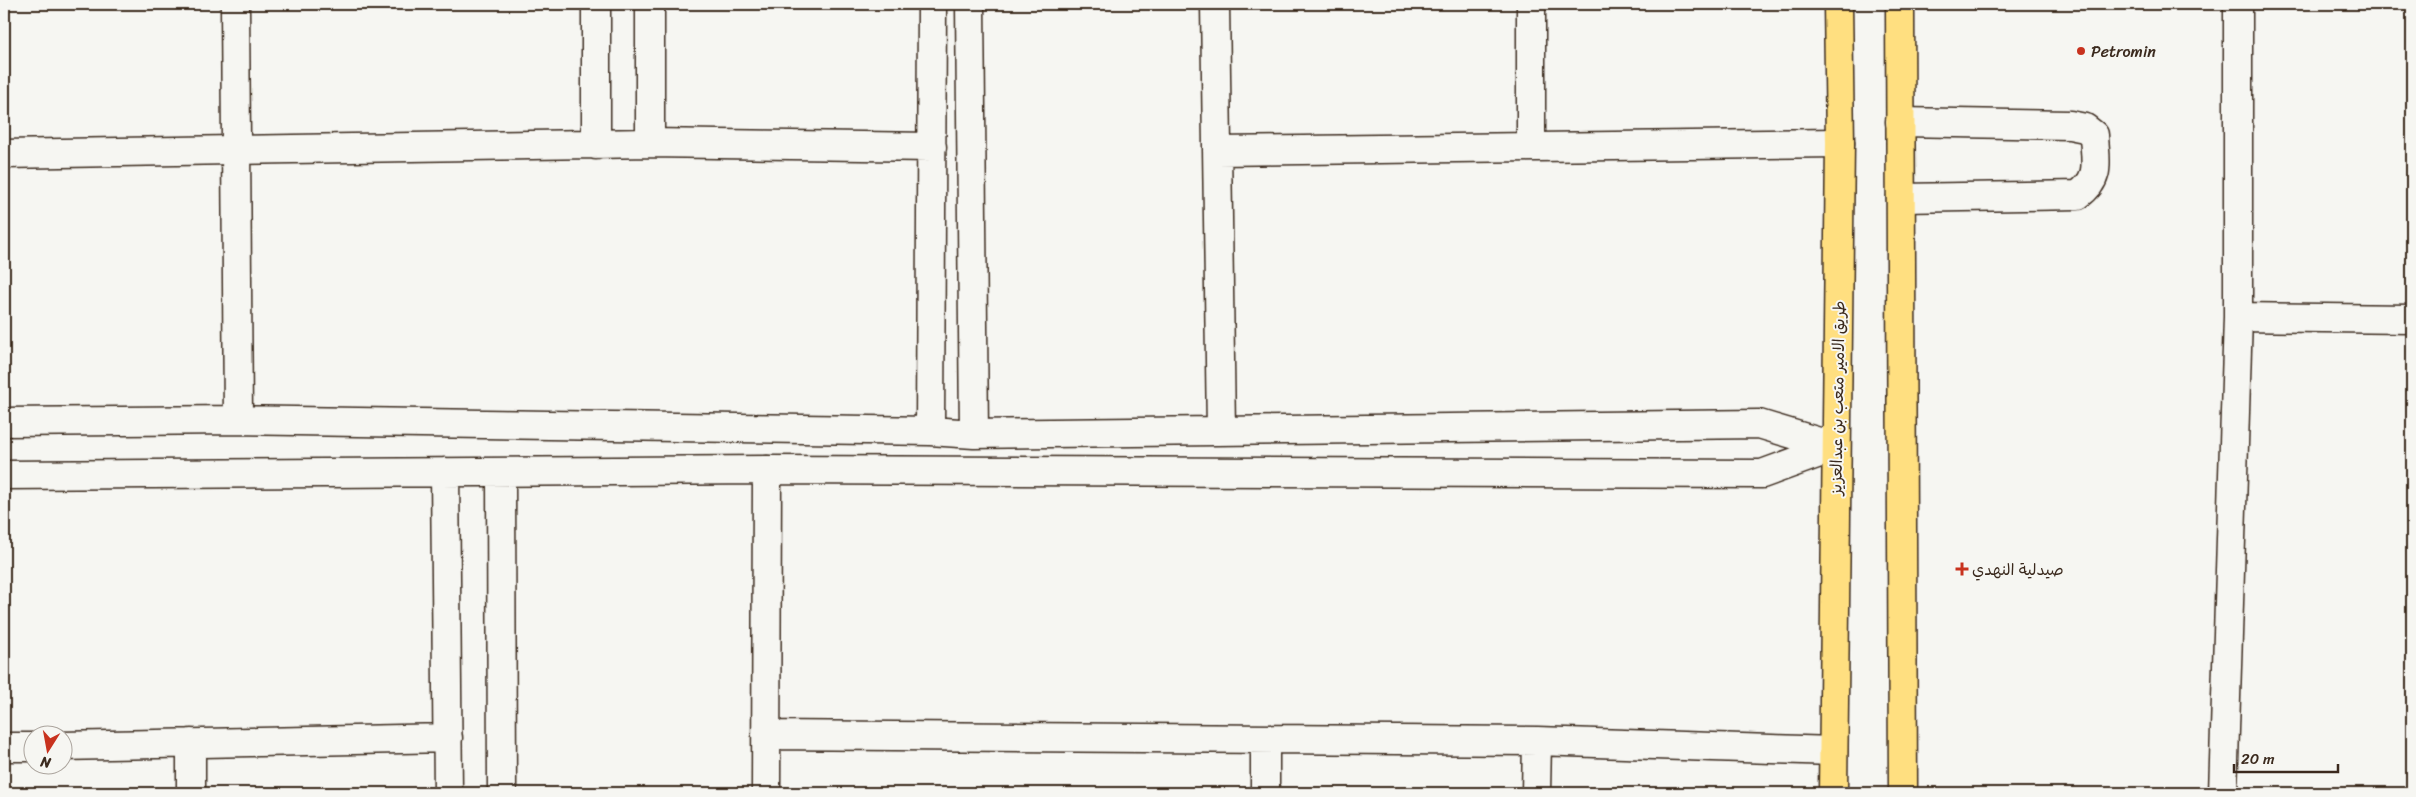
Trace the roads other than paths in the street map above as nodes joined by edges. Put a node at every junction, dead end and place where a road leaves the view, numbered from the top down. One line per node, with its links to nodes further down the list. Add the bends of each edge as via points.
1 (235, 4): 17 (street)
2 (596, 4): 14 (street)
3 (650, 4): 12 (street)
4 (932, 4): 16 (street)
5 (970, 4): 27 (street)
6 (1215, 4): 18 (street)
7 (1531, 4): 15 (street)
8 (1838, 4): 13 (main road, طريق الامير متعب بن عبدالعزيز)
9 (1900, 4): 11 (main road)
10 (2238, 4): 21 (street)
11 (1900, 122): 20 (main road); 20 (street, via 2086,128 2094,135 2096,176 2089,188 2078,195)
12 (650, 143): 14 (street); 16 (street)
13 (1840, 143): 15 (street); 28 (main road, طريق الامير متعب بن عبدالعزيز)
14 (596, 144): 17 (street)
15 (1531, 146): 18 (street)
16 (932, 147): 25 (street)
17 (237, 150): 19 (street); 23 (street)
18 (1217, 151): 26 (street)
19 (4, 154)
20 (1901, 198): 49 (main road)
21 (2238, 317): 22 (street); 50 (street)
22 (2412, 319)
23 (238, 420): 24 (street); 25 (street)
24 (4, 422)
25 (930, 431): 27 (street)
26 (1221, 431): 27 (street); 28 (street, via 1760,424)
27 (974, 434)
28 (1836, 446): 29 (street, via 1762,474); 41 (main road, طريق الامير متعب بن عبدالعزيز)
29 (767, 470): 31 (street); 33 (street)
30 (445, 472): 31 (street); 32 (street); 34 (street)
31 (501, 472): 44 (street)
32 (4, 475)
33 (766, 734): 35 (street); 45 (street)
34 (448, 738): 37 (street); 43 (street)
35 (1265, 739): 36 (street); 46 (street)
36 (1537, 741): 41 (street); 47 (street)
37 (191, 743): 38 (street); 42 (street)
38 (72, 746)
39 (4, 747): 40 (street)
40 (22, 747)
41 (1833, 751): 48 (main road, طريق الامير متعب بن عبدالعزيز)
42 (190, 793)
43 (448, 793)
44 (502, 793)
45 (766, 793)
46 (1265, 793)
47 (1536, 793)
48 (1833, 793)
49 (1904, 793)
50 (2223, 793)

